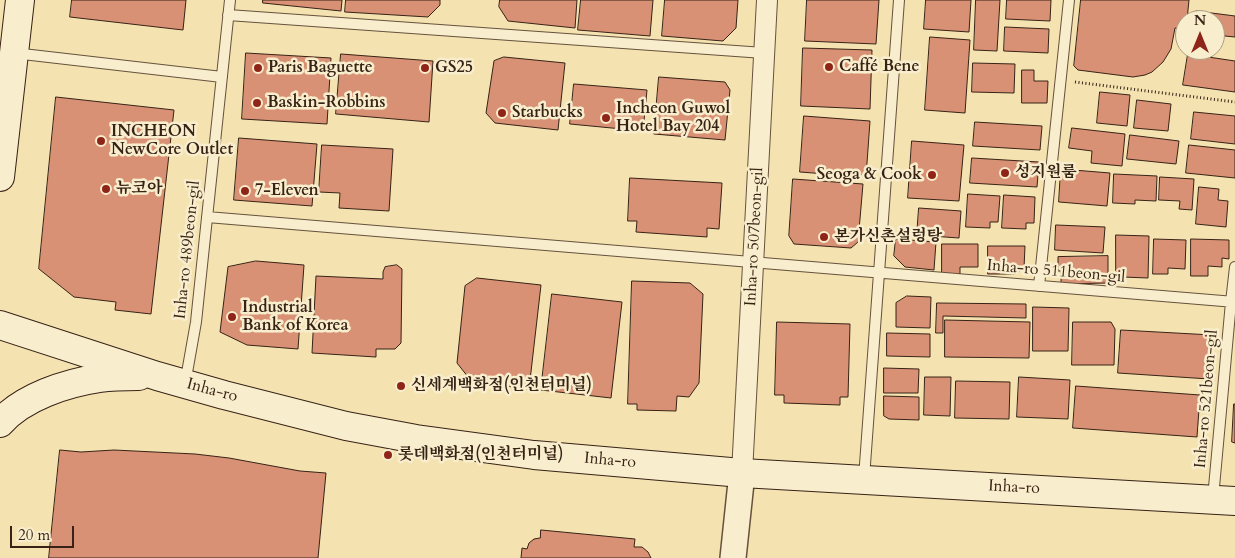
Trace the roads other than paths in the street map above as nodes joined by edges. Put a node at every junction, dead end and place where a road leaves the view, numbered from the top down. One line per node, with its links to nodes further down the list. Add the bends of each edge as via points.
1 (20, 0): 7 (main road)
2 (230, 0): 6 (lane, Inha-ro 489beon-gil)
3 (768, 0): 8 (street, Inha-ro 507beon-gil)
4 (899, 0): 14 (lane)
5 (1069, 0): 15 (lane)
6 (228, 15): 8 (lane); 9 (lane, Inha-ro 489beon-gil)
7 (14, 53): 9 (lane); 10 (main road)
8 (764, 53): 12 (street, Inha-ro 507beon-gil)
9 (222, 77): 11 (lane, Inha-ro 489beon-gil)
10 (0, 177)
11 (207, 217): 12 (lane, Inha-ro 511beon-gil); 19 (lane, Inha-ro 489beon-gil, via 196,322)
12 (754, 263): 14 (lane, Inha-ro 511beon-gil); 21 (street, Inha-ro 507beon-gil)
13 (1235, 267): 16 (lane, Inha-ro 521beon-gil)
14 (880, 272): 15 (lane, Inha-ro 511beon-gil); 22 (lane)
15 (1039, 286): 16 (lane, Inha-ro 511beon-gil)
16 (1233, 302): 23 (lane, Inha-ro 521beon-gil)
17 (0, 325): 18 (main road, Inha-ro)
18 (157, 376): 19 (main road, Inha-ro); 20 (main road, via 102,378 57,388 18,408)
19 (185, 384): 21 (main road, Inha-ro, via 346,426 416,439 534,455)
20 (0, 424)
21 (742, 473): 22 (main road, Inha-ro); 24 (street)
22 (864, 480): 23 (main road, Inha-ro)
23 (1224, 500)
24 (733, 558)

